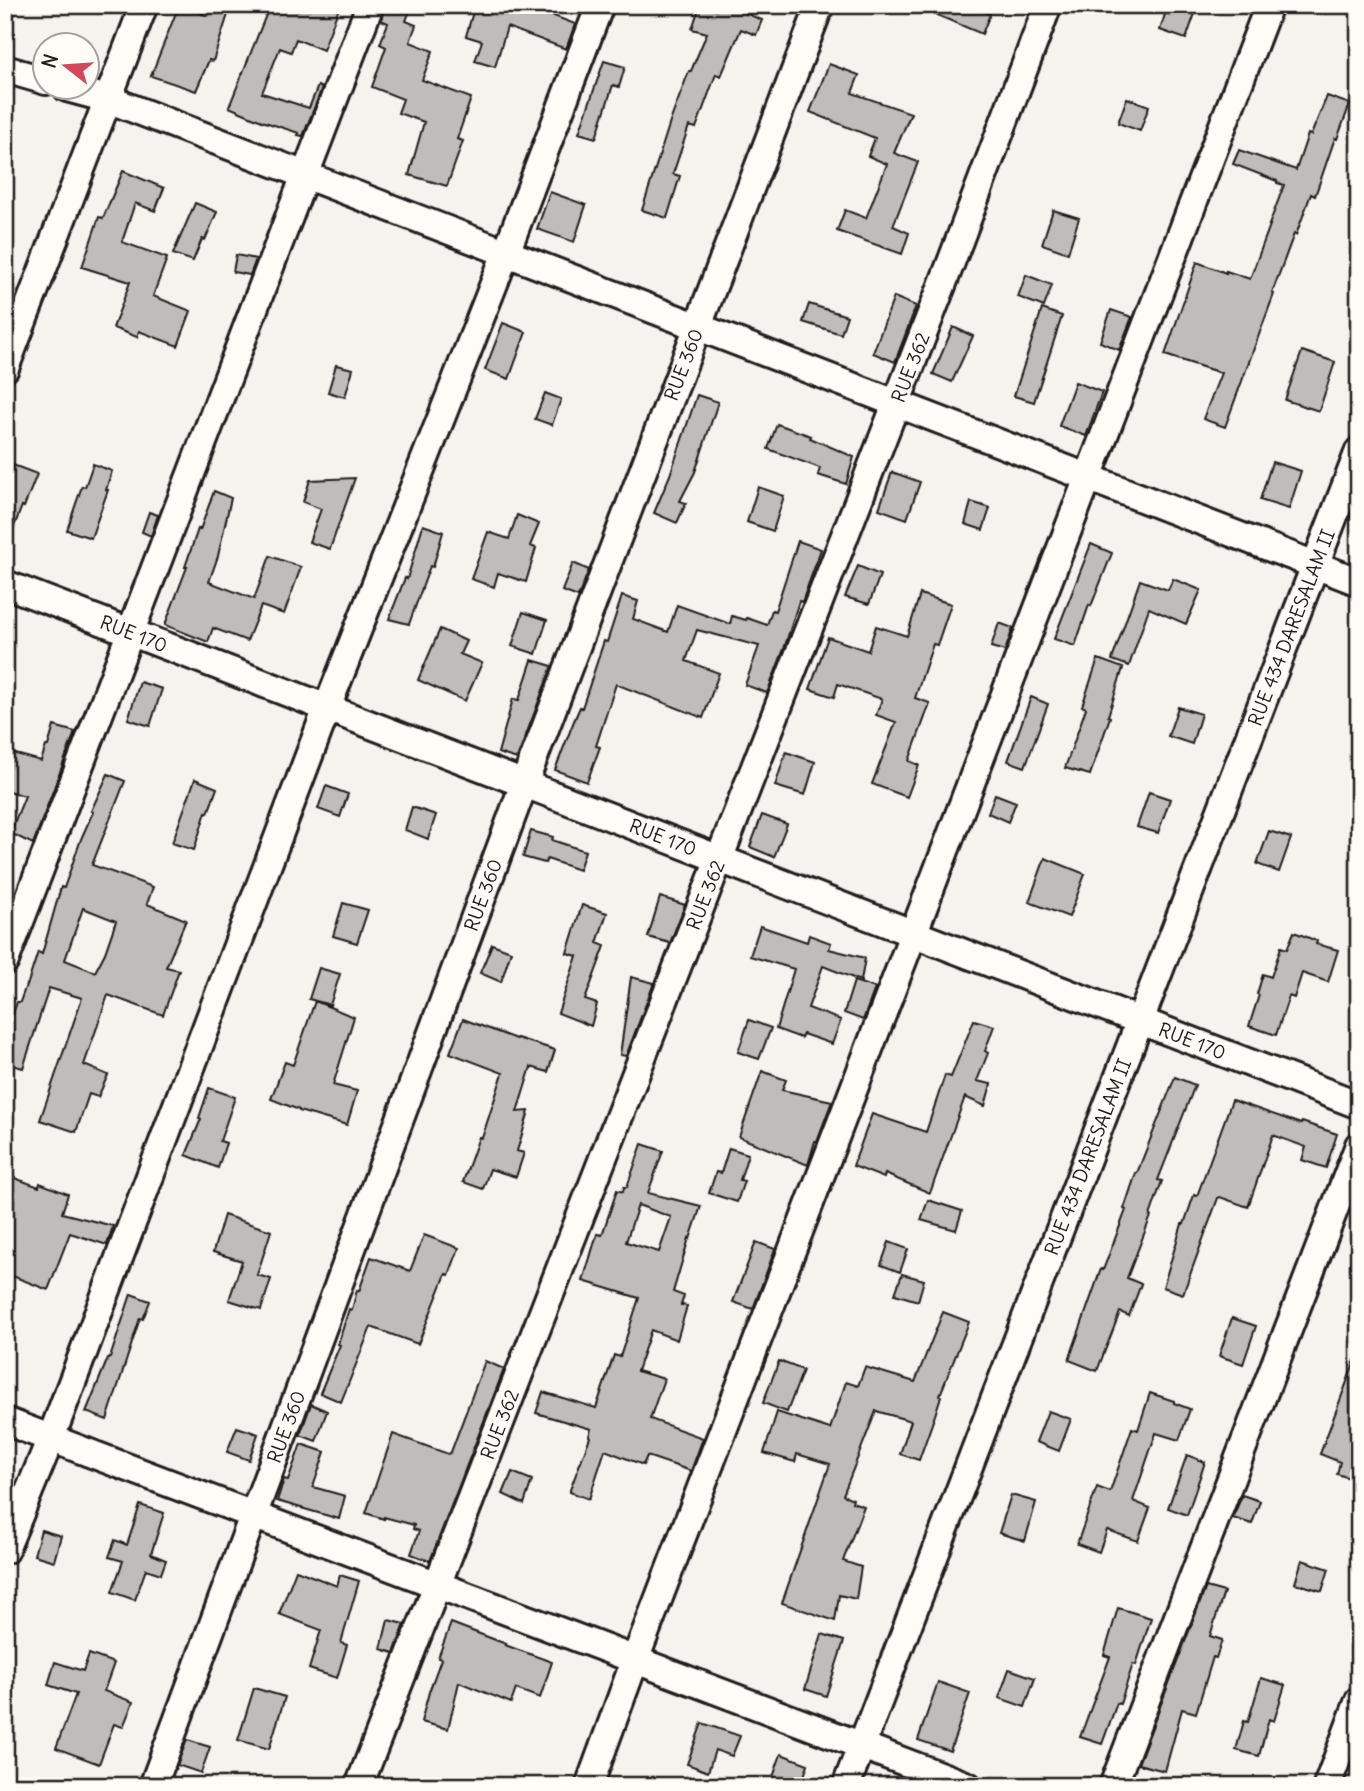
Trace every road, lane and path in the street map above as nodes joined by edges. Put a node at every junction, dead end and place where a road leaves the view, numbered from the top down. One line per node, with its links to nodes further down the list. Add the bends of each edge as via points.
1 (144, 5): 10 (street)
2 (370, 5): 11 (street)
3 (600, 5): 12 (street)
4 (820, 5): 13 (street, RUE 360)
5 (1048, 5): 15 (street, RUE 362)
6 (1269, 5): 17 (street)
7 (5, 69): 8 (street)
8 (32, 77)
9 (102, 97): 10 (street)
10 (108, 99): 11 (street); 14 (street)
11 (306, 176): 12 (street); 21 (street)
12 (506, 253): 13 (street); 22 (street)
13 (698, 327): 15 (street); 23 (street, RUE 360)
14 (5, 368)
15 (896, 403): 17 (street); 24 (street, RUE 362)
16 (1359, 451): 18 (street, RUE 434 DARESALAM II)
17 (1088, 477): 18 (street); 25 (street)
18 (1315, 565): 19 (street); 27 (street, RUE 434 DARESALAM II)
19 (1359, 582)
20 (5, 584): 21 (street, RUE 170)
21 (132, 632): 22 (street, RUE 170); 26 (street)
22 (327, 708): 23 (street, RUE 170); 31 (street)
23 (524, 784): 24 (street, RUE 170); 32 (street, RUE 360)
24 (719, 859): 25 (street, RUE 170); 34 (street, RUE 362)
25 (913, 933): 27 (street, RUE 170); 35 (street)
26 (5, 961)
27 (1139, 1021): 28 (street, RUE 170); 37 (street, RUE 434 DARESALAM II)
28 (1359, 1105)
29 (1359, 1145): 43 (street)
30 (5, 1421): 31 (street)
31 (51, 1438): 32 (street); 33 (street)
32 (254, 1515): 34 (street); 38 (street, RUE 360)
33 (5, 1550)
34 (436, 1584): 35 (street); 39 (street, RUE 362)
35 (635, 1660): 37 (street); 40 (street)
36 (1359, 1700): 44 (street)
37 (861, 1745): 41 (street, RUE 434 DARESALAM II); 42 (street)
38 (153, 1786)
39 (359, 1786)
40 (589, 1786)
41 (846, 1786)
42 (968, 1786)
43 (1114, 1786)
44 (1327, 1786)

